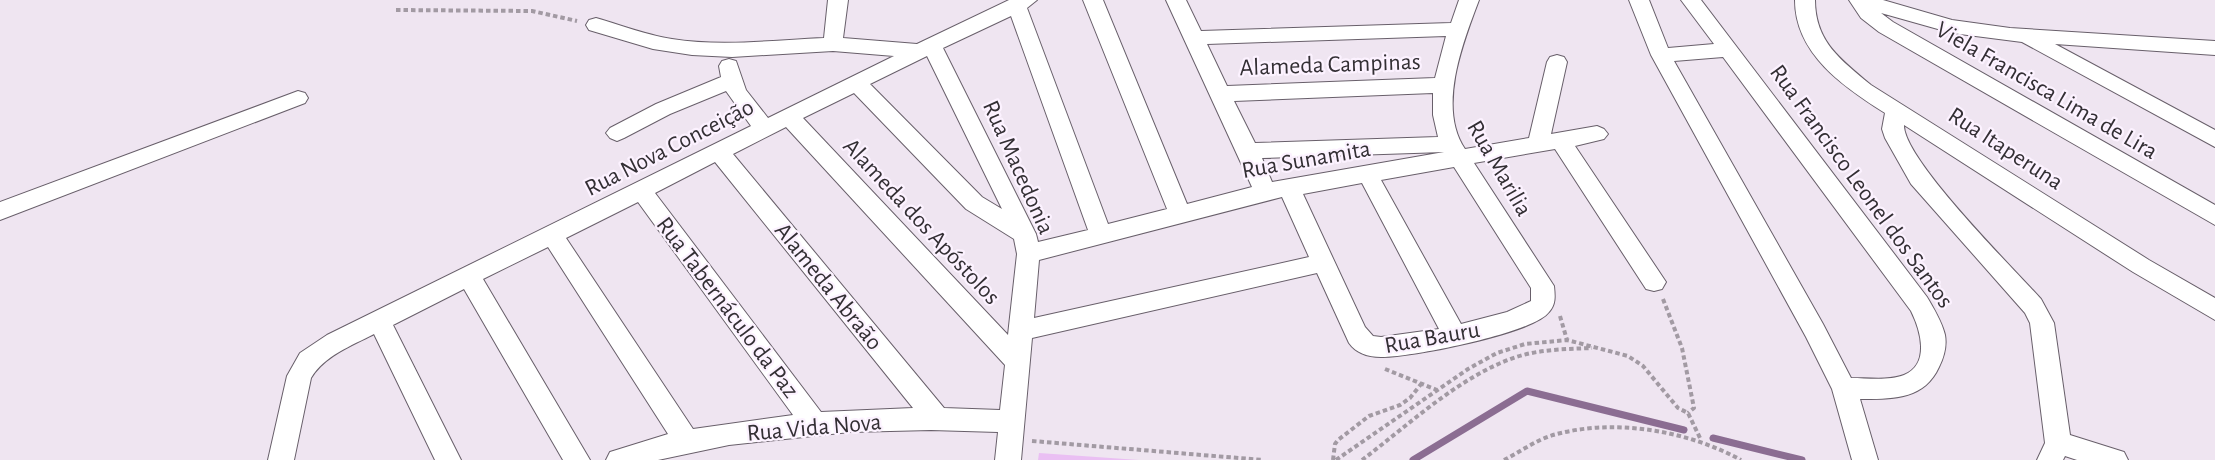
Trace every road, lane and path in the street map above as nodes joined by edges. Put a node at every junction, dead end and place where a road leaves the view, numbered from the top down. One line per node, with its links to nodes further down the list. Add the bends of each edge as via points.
1 (838, 0): 17 (street)
2 (1093, 0): 46 (street)
3 (1176, 0): 15 (street)
4 (1469, 0): 13 (street, Rua Marilia)
5 (1639, 0): 22 (street)
6 (1691, 0): 21 (street, Rua Francisco Leonel dos Santos)
7 (1804, 0): 30 (street, Rua Itaperuna, via 1807,26 1832,63)
8 (1859, 0): 47 (street, Viela Francisca Lima de Lira, via 1868,14 1886,27)
9 (1864, 0): 14 (street, via 1962,30)
10 (1022, 2): 18 (street, Rua Nova Conceição); 48 (street)
11 (396, 10): 12 (path, via 532,11)
12 (596, 25): 20 (street, via 673,47)
13 (1458, 29): 15 (street); 26 (street, Rua Marilia)
14 (2026, 37): 16 (street); 27 (street)
15 (1192, 38): 28 (street)
16 (2102, 40): 19 (street); 27 (street, via 2099,52 2104,64)
17 (833, 44): 18 (street); 20 (street)
18 (926, 48): 25 (street, Rua Nova Conceição); 50 (street, Rua Macedonia)
19 (2215, 48)
20 (730, 50): 24 (street)
21 (1730, 50): 22 (street); 67 (street, Rua Francisco Leonel dos Santos, via 1919,304 1932,328 1932,357 1922,376 1911,384)
22 (1661, 55): 67 (street)
23 (1557, 62): 37 (street)
24 (730, 81): 32 (street); 33 (street)
25 (857, 83): 31 (street, Rua Nova Conceição); 50 (street, Alameda dos Apóstolos, via 974,203)
26 (1443, 85): 28 (street, Alameda Campinas); 39 (street, Rua Marilia, via 1443,115)
27 (2128, 92): 35 (street)
28 (1220, 94): 38 (street)
29 (298, 98): 45 (street)
30 (1896, 110): 55 (street, Rua Itaperuna); 75 (street, via 1896,138 1919,178 2033,306 2043,323)
31 (789, 117): 32 (street, Rua Nova Conceição); 62 (street, Alameda dos Apóstolos)
32 (766, 129): 40 (street, Rua Nova Conceição)
33 (617, 133)
34 (1598, 134): 36 (street, Rua Sunamita)
35 (2215, 139)
36 (1561, 141): 37 (street, Rua Sunamita); 53 (street)
37 (1538, 145): 39 (street, Rua Sunamita)
38 (1248, 151): 39 (street); 44 (street)
39 (1455, 151): 41 (street, Rua Sunamita); 54 (street, Rua Marilia)
40 (719, 152): 43 (street, Rua Nova Conceição); 70 (street, Alameda Abraão)
41 (1368, 175): 42 (street, Rua Sunamita); 59 (street)
42 (1289, 188): 44 (street, Rua Sunamita); 51 (street, Rua Bauru)
43 (642, 191): 49 (street, Rua Nova Conceição); 71 (street, Rua Tabernáculo da Paz)
44 (1265, 192): 46 (street, Rua Sunamita)
45 (0, 211)
46 (1180, 213): 48 (street, Rua Sunamita)
47 (2215, 216)
48 (1100, 233): 50 (street, Rua Sunamita)
49 (552, 235): 52 (street, Rua Nova Conceição); 74 (street)
50 (1027, 244): 58 (street, Rua Macedonia)
51 (1322, 263): 58 (street); 59 (street, Rua Bauru, via 1358,338 1371,347)
52 (469, 276): 57 (street, Rua Nova Conceição); 78 (street)
53 (1654, 282): 69 (path, via 1682,348 1694,408)
54 (1542, 286): 59 (street, Rua Bauru, via 1544,299 1530,315)
55 (2215, 310)
56 (1560, 316): 60 (path)
57 (379, 321): 76 (street, Rua Nova Conceição, via 309,360 299,376); 77 (street)
58 (1020, 331): 62 (street, Rua Macedonia)
59 (1455, 335)
60 (1567, 340): 61 (path); 64 (path, via 1526,344 1497,353)
61 (1597, 348): 65 (path, via 1530,354 1503,362); 69 (path, via 1628,356 1643,366 1678,408)
62 (1017, 361): 72 (street, Rua Macedonia)
63 (1377, 367): 66 (path)
64 (1468, 369): 65 (path); 68 (path)
65 (1473, 379): 82 (path)
66 (1422, 383): 68 (path); 81 (path, via 1400,405 1369,416 1338,440)
67 (1844, 389): 85 (street)
68 (1437, 390): 81 (path)
69 (1688, 413): 73 (path)
70 (938, 420): 71 (street, Rua Vida Nova); 72 (street, Rua Vida Nova)
71 (814, 423): 74 (street, Rua Vida Nova)
72 (1010, 440): 80 (path)
73 (1701, 440): 83 (path, via 1622,429 1589,429 1552,435); 84 (path)
74 (687, 441): 79 (street, Rua Vida Nova)
75 (2054, 451): 86 (street)
76 (281, 460)
77 (448, 460)
78 (577, 460)
79 (619, 460)
80 (1263, 460)
81 (1334, 460)
82 (1362, 460)
83 (1504, 460)
84 (1741, 460)
85 (1865, 460)
86 (2115, 460)

